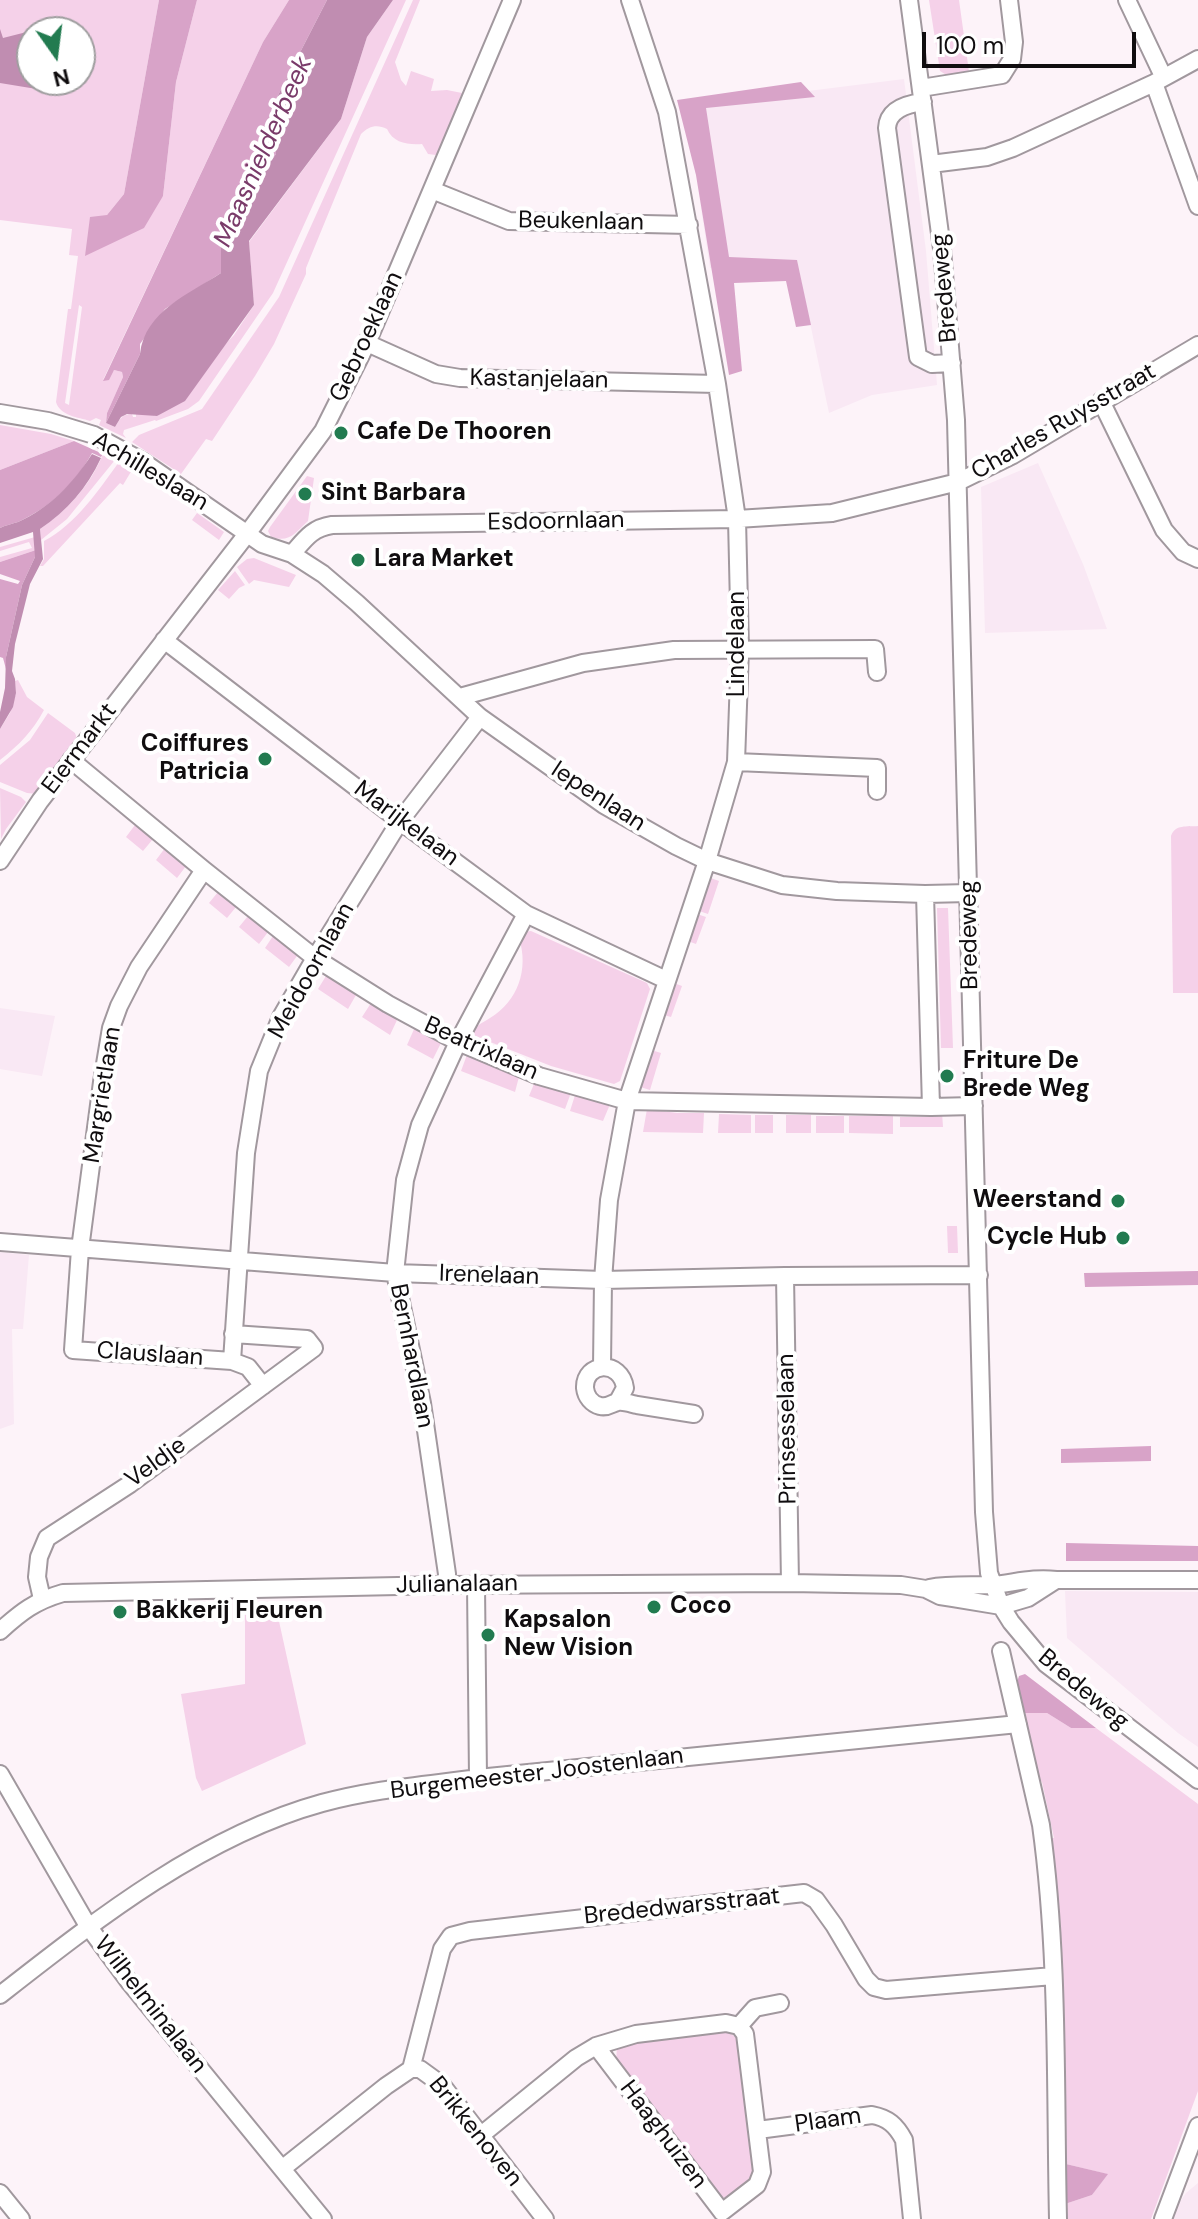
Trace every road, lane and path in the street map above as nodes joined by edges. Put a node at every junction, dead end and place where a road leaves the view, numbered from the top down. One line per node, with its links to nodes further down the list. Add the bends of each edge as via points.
1 (512, 0): 10 (street, Gebroeklaan)
2 (630, 0): 12 (street, Lindelaan, via 667,112)
3 (909, 0): 8 (street, Bredeweg)
4 (1009, 0): 8 (street, via 1014,42 1002,75)
5 (1127, 0): 7 (street)
6 (1198, 59): 7 (street)
7 (1158, 79): 9 (street, via 1013,148); 11 (street)
8 (922, 95): 9 (street, Bredeweg); 15 (street, via 891,113 887,128 918,357 932,364)
9 (931, 164): 15 (street, Bredeweg)
10 (432, 190): 12 (street, Beukenlaan, via 509,221); 13 (street, Gebroeklaan)
11 (1198, 206)
12 (689, 225): 16 (street, Lindelaan)
13 (367, 343): 16 (street, Kastanjelaan, via 436,374 460,378); 21 (street, Gebroeklaan, via 323,431)
14 (1198, 345): 17 (street, Charles Ruysstraat)
15 (952, 363): 19 (street, Bredeweg)
16 (717, 384): 20 (street, Lindelaan)
17 (1101, 401): 19 (street, Charles Ruysstraat); 23 (street, via 1164,530 1183,552)
18 (0, 413): 21 (street, Achilleslaan, via 94,435 142,461)
19 (958, 482): 20 (street, Charles Ruysstraat, via 832,513); 36 (street, Bredeweg)
20 (737, 519): 22 (street, Esdoornlaan, via 332,525 310,533); 25 (street, Lindelaan)
21 (247, 534): 22 (street); 24 (street, Gebroeklaan)
22 (292, 554): 27 (street, Iepenlaan, via 323,574)
23 (1198, 559)
24 (164, 640): 29 (street, Eiermarkt); 32 (street, Marijkelaan)
25 (740, 649): 26 (street, via 875,649); 27 (street, via 674,650 583,663); 30 (street, Lindelaan)
26 (877, 672)
27 (460, 697): 28 (street, Iepenlaan)
28 (480, 717): 32 (street, Meidoornlaan); 34 (street, Iepenlaan, via 604,805)
29 (71, 760): 33 (street, Eiermarkt); 35 (street, Beatrixlaan)
30 (736, 762): 31 (street, via 877,768); 34 (street, Lindelaan)
31 (877, 791)
32 (400, 821): 38 (street, Marijkelaan); 39 (street, Meidoornlaan)
33 (0, 861)
34 (707, 861): 37 (street, Iepenlaan, via 782,885); 40 (street, Lindelaan)
35 (204, 870): 39 (street, Beatrixlaan); 46 (street, Margrietlaan, via 139,967 111,1028)
36 (969, 893): 37 (street, Iepenlaan); 43 (street, Bredeweg)
37 (925, 894): 44 (street)
38 (526, 914): 40 (street, Marijkelaan); 41 (street, Bernhardlaan)
39 (315, 958): 41 (street, Beatrixlaan); 47 (street, Meidoornlaan, via 281,1017 259,1071)
40 (666, 980): 42 (street, Lindelaan)
41 (458, 1042): 42 (street, Beatrixlaan, via 539,1076); 48 (street, Bernhardlaan, via 420,1125 405,1180)
42 (627, 1101): 44 (street, Beatrixlaan); 51 (street, Lindelaan, via 609,1200)
43 (974, 1106): 44 (street, Beatrixlaan); 49 (street, Bredeweg)
44 (931, 1107)
45 (0, 1242): 46 (street, Irenelaan)
46 (80, 1249): 47 (street, Irenelaan); 54 (street, Clauslaan, via 73,1350)
47 (238, 1262): 48 (street, Irenelaan); 52 (street, Clauslaan)
48 (395, 1273): 51 (street, Irenelaan); 62 (street, Bernhardlaan, via 422,1403)
49 (979, 1275): 50 (street, Irenelaan); 64 (street, Bredeweg, via 984,1512)
50 (785, 1276): 51 (street, Irenelaan); 61 (street, Prinsesselaan)
51 (603, 1280): 55 (street, Lindelaan)
52 (233, 1334): 53 (street, Clauslaan, via 307,1339); 54 (street, Clauslaan)
53 (314, 1348): 56 (street, Veldje)
54 (232, 1361): 56 (street, Clauslaan, via 248,1367)
55 (602, 1367): 57 (street, via 615,1370 624,1381); 57 (street, via 587,1378 585,1391 601,1406)
56 (263, 1386): 66 (street, Veldje, via 47,1538 37,1577)
57 (618, 1401): 58 (street)
58 (694, 1414)
59 (1056, 1580): 60 (street, Julianalaan); 64 (street, Julianalaan); 67 (street, via 1028,1598)
60 (1198, 1580)
61 (790, 1583): 63 (street, Julianalaan); 65 (street, Julianalaan)
62 (446, 1585): 63 (street, Julianalaan); 66 (street, Julianalaan, via 63,1593)
63 (476, 1585): 72 (street)
64 (992, 1585): 65 (street, Julianalaan); 67 (street, Bredeweg)
65 (926, 1589): 67 (street, Julianalaan)
66 (42, 1599): 68 (street, Julianalaan)
67 (1001, 1606): 73 (street, Bredeweg, via 1046,1664)
68 (0, 1631)
69 (1001, 1651): 70 (street, Bredeweg)
70 (1018, 1724): 72 (street, Burgemeester Joostenlaan); 75 (street, Bredeweg, via 1041,1825)
71 (0, 1774): 74 (street, Wilhelminalaan)
72 (478, 1778): 74 (street, Burgemeester Joostenlaan, via 322,1803 266,1823 192,1859)
73 (1198, 1780)
74 (88, 1926): 76 (street, Burgemeester Joostenlaan); 85 (street, Wilhelminalaan)
75 (1053, 1976): 80 (street, Brededwarsstraat, via 874,1987 816,1900 804,1893 470,1931 451,1936 442,1949); 92 (street, Bredeweg)
76 (0, 1995)
77 (780, 2003): 78 (street, via 755,2008)
78 (739, 2026): 79 (street, via 636,2034); 82 (street, Haaghuizen, via 745,2034)
79 (596, 2046): 83 (street); 87 (street, Haaghuizen)
80 (411, 2069): 83 (street, Brikkenoven, via 420,2069 442,2085); 85 (street, Brikkenoven)
81 (1198, 2126): 84 (street)
82 (758, 2130): 87 (street, Haaghuizen, via 760,2180); 91 (street, Plaam, via 872,2115 886,2118 904,2140)
83 (480, 2136): 90 (street, Brikkenoven)
84 (1194, 2148): 93 (street)
85 (283, 2168): 89 (street, Wilhelminalaan)
86 (0, 2193): 88 (street)
87 (717, 2215)
88 (21, 2219)
89 (323, 2219)
90 (545, 2219)
91 (912, 2219)
92 (1058, 2219)
93 (1163, 2219)

